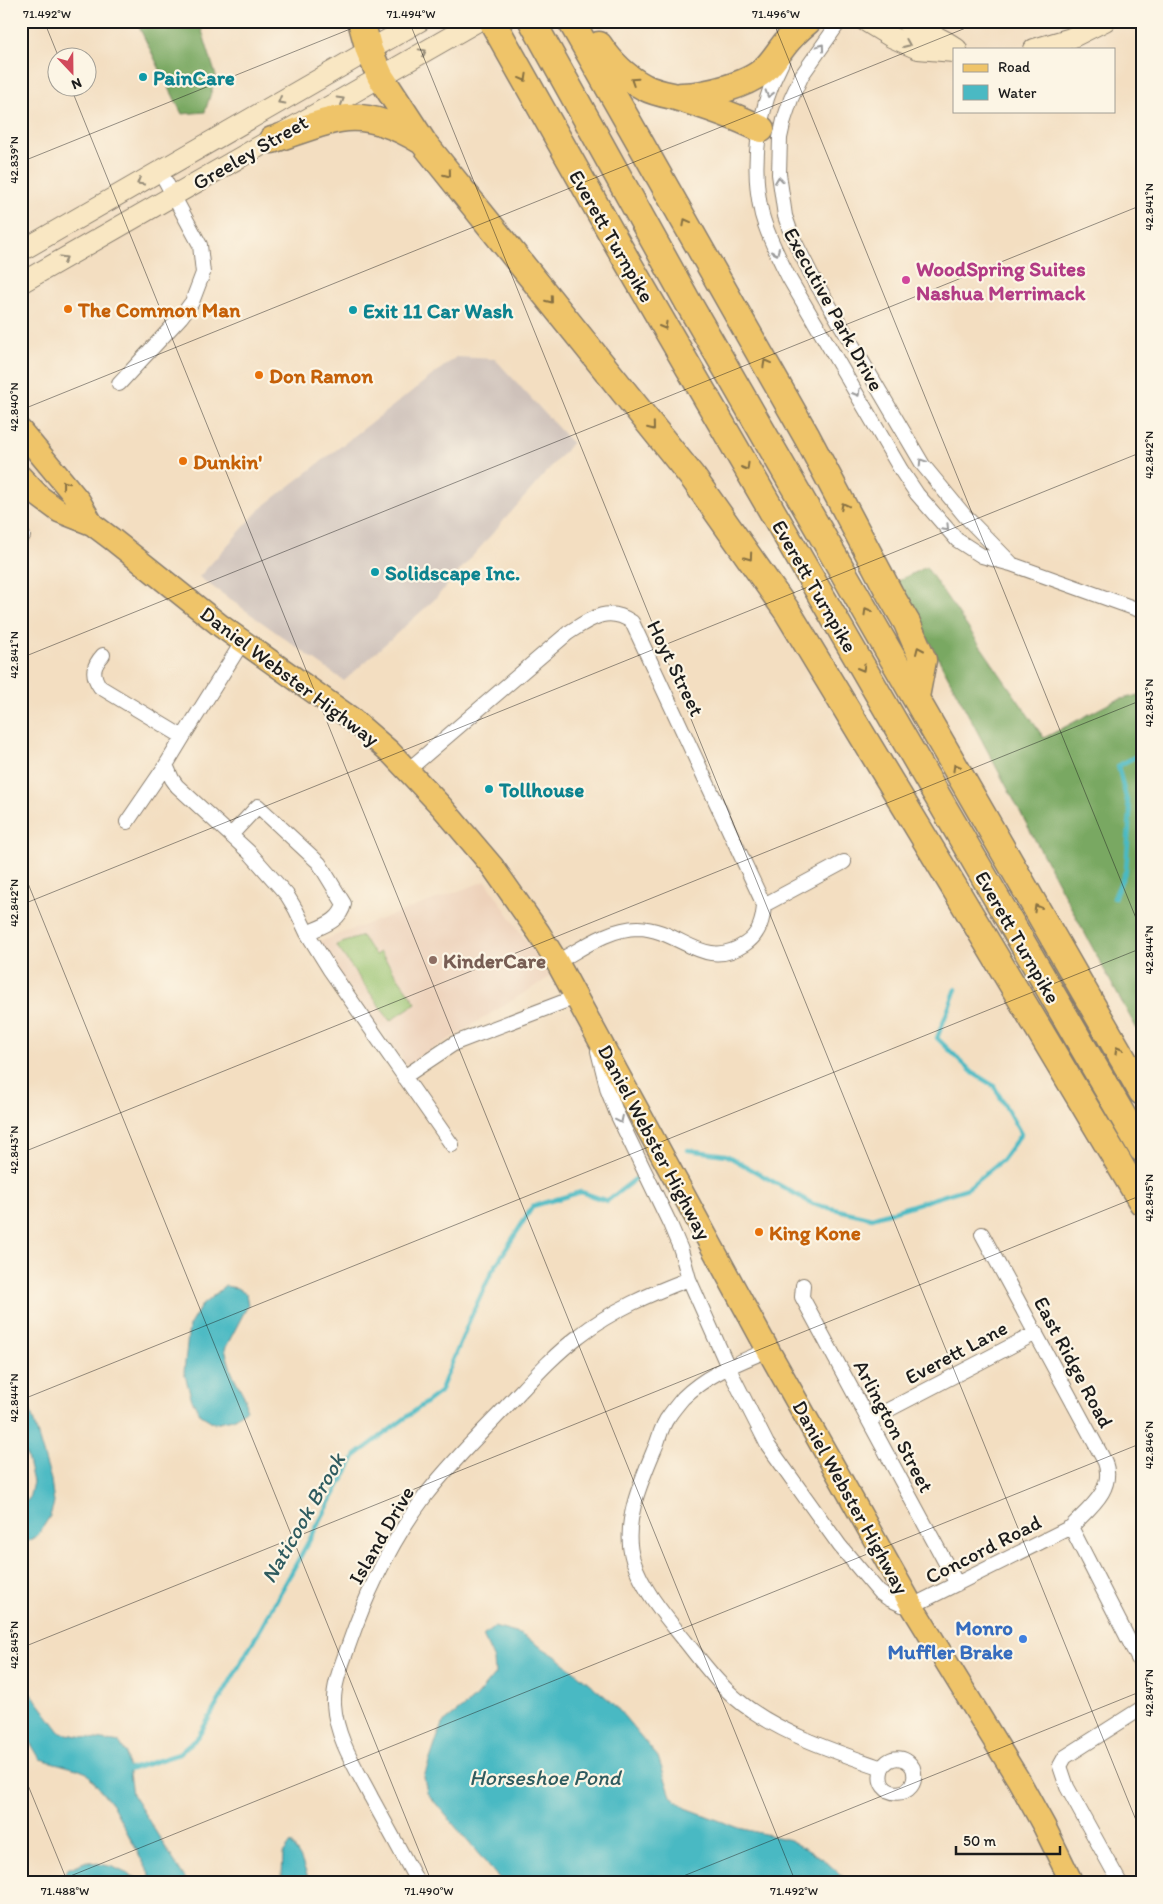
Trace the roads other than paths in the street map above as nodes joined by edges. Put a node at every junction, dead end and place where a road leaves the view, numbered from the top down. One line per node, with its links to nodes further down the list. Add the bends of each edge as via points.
1 (360, 21): 15 (highway)
2 (420, 21): 15 (main road, Greeley Street)
3 (478, 21): 17 (main road, Greeley Street, one-way to 3)
4 (532, 21): 34 (highway, Everett Turnpike, one-way to 4, via 689,304)
5 (571, 21): 34 (highway, one-way to 5, via 923,660 906,623 807,437)
6 (585, 21): 18 (highway, one-way to 6, via 644,87 611,63)
7 (809, 21): 18 (highway, via 790,37 766,69 743,82 696,96); 19 (street, Executive Park Drive, one-way to 19, via 774,77 767,100)
8 (840, 21): 19 (street, Executive Park Drive, one-way to 8, via 802,75)
9 (865, 21): 16 (main road, one-way to 16, via 918,49)
10 (905, 21): 13 (main road, via 945,40)
11 (1106, 21): 14 (main road, via 1070,38)
12 (496, 28): 49 (highway, Everett Turnpike, one-way to 49, via 600,215)
13 (953, 48)
14 (1037, 48)
15 (368, 50): 17 (highway); 22 (main road, Greeley Street, one-way to 22)
16 (953, 50)
17 (380, 76): 20 (main road, Greeley Street, one-way to 17); 21 (highway)
18 (673, 96): 19 (highway, via 744,120)
19 (770, 134): 30 (street, Executive Park Drive, one-way to 19, via 965,516 924,465 812,276 785,216); 30 (street, Executive Park Drive, one-way to 30, via 757,164 760,200 768,232 789,278 917,494 965,546 982,556)
20 (272, 140): 21 (highway, via 352,117 382,121); 23 (main road, Greeley Street)
21 (423, 142): 50 (highway, one-way to 50, via 694,480 787,611)
22 (160, 171): 23 (street); 24 (main road, Greeley Street, one-way to 24)
23 (174, 196): 25 (main road, Greeley Street, one-way to 23); 26 (street, via 200,245 203,273 199,287 181,317)
24 (21, 251)
25 (21, 283)
26 (120, 384)
27 (21, 431): 29 (main road, Daniel Webster Highway, one-way to 27, via 78,501)
28 (21, 477): 29 (main road, Daniel Webster Highway, via 59,511)
29 (92, 524): 32 (main road, Daniel Webster Highway)
30 (1012, 564): 31 (street, Executive Park Drive)
31 (1142, 612)
32 (243, 641): 35 (street); 37 (main road, Daniel Webster Highway, via 352,718)
33 (103, 655): 35 (street, via 93,671 100,687)
34 (916, 697): 47 (highway, Everett Turnpike, one-way to 34)
35 (183, 737): 36 (street)
36 (166, 765): 38 (street); 39 (street, via 178,786)
37 (408, 770): 41 (street, Hoyt Street, via 568,633 603,614 623,616 638,632); 43 (main road, Daniel Webster Highway, via 492,866)
38 (127, 822)
39 (231, 835): 42 (street, via 287,895); 42 (street, via 258,806 319,862 344,904 342,913 334,920)
40 (844, 862): 41 (street)
41 (764, 905): 43 (street, via 756,935 725,953 713,955 665,934 636,928 612,934)
42 (307, 934): 46 (street)
43 (557, 962): 44 (main road, Daniel Webster Highway)
44 (576, 997): 45 (main road, Daniel Webster Highway); 46 (street, via 455,1043)
45 (591, 1024): 52 (street, one-way to 52, via 608,1091 659,1198 681,1250); 55 (main road, Daniel Webster Highway)
46 (404, 1077): 48 (street)
47 (1142, 1092)
48 (452, 1145)
49 (1142, 1149)
50 (1142, 1202)
51 (982, 1234): 54 (street, East Ridge Road)
52 (689, 1279): 56 (street); 64 (street, Island Drive, via 634,1302 577,1336 446,1470 407,1522 383,1564 339,1672 334,1701 336,1720 351,1759)
53 (803, 1285): 57 (street, Arlington Street, via 802,1297)
54 (1036, 1333): 57 (street, Everett Lane); 58 (street, East Ridge Road, via 1108,1471 1101,1495)
55 (768, 1350): 56 (street); 60 (main road, Daniel Webster Highway)
56 (728, 1367): 60 (street, via 767,1444 840,1546 879,1592 902,1605); 63 (street, via 699,1384 667,1417 635,1503 630,1534 633,1558 644,1586 672,1625 702,1663 748,1709 820,1746)
57 (869, 1420): 59 (street, Arlington Street)
58 (1071, 1527): 59 (street, Concord Road); 61 (street)
59 (957, 1584): 60 (street, Concord Road)
60 (912, 1606): 65 (main road, Daniel Webster Highway, via 1018,1779)
61 (1142, 1666)
62 (1142, 1708): 66 (street, via 1065,1757 1060,1766 1067,1786)
63 (882, 1768)
64 (418, 1883)
65 (1072, 1883)
66 (1120, 1883)

